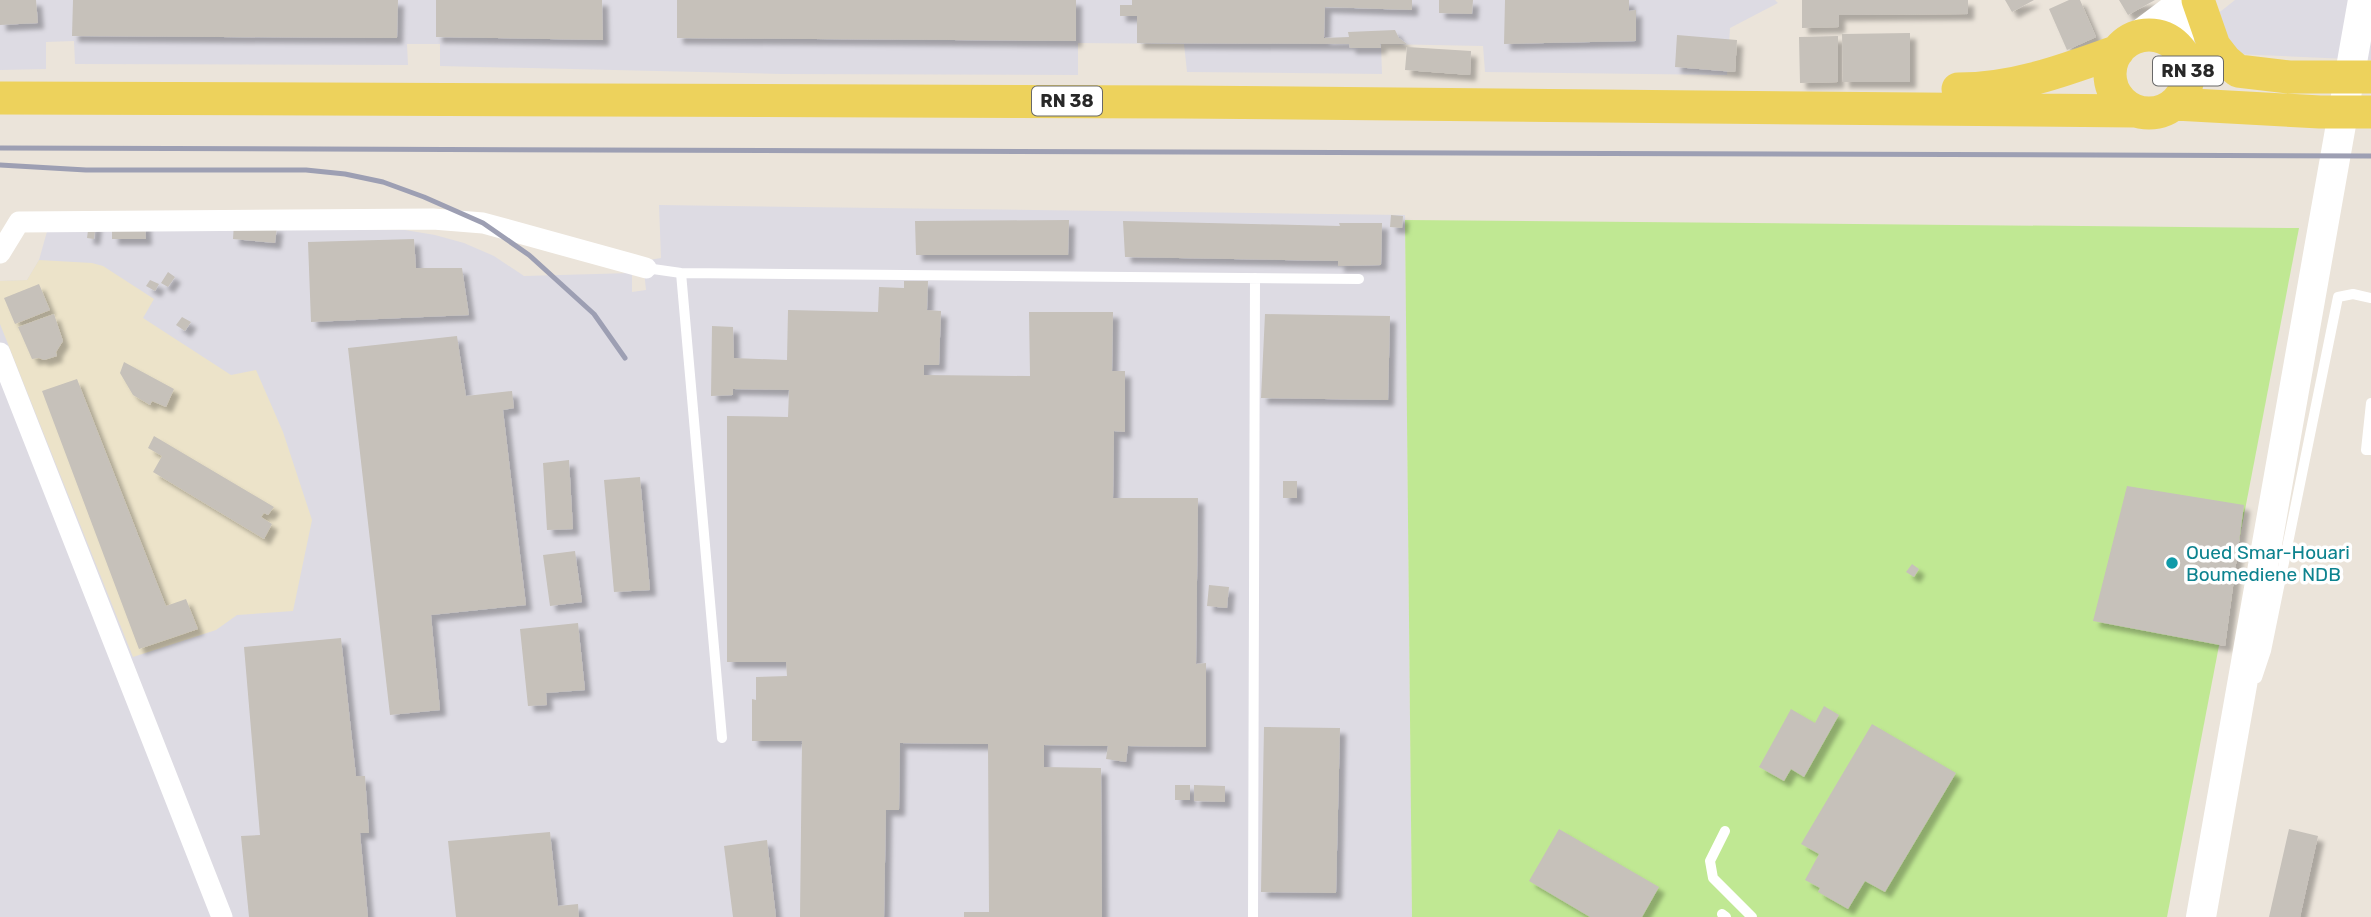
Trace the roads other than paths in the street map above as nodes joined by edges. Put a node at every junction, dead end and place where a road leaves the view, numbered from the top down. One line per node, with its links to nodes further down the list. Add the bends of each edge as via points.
1 (2187, 0): 4 (main road); 5 (main road)
2 (2198, 0): 6 (main road, via 2214,46 2238,71 2289,77)
3 (2363, 0): 24 (main road)
4 (2127, 44): 5 (main road, RN 38, via 2152,35 2166,39); 10 (main road, RN 38, via 2009,86); 12 (main road, via 2111,63 2110,77 2118,97)
5 (2182, 55): 8 (main road, RN 38, via 2213,81 2249,93); 11 (main road, RN 38, via 2189,71)
6 (2371, 77)
7 (0, 83): 10 (main road, RN 38)
8 (2371, 94)
9 (0, 98): 10 (main road, RN 38, via 1183,102)
10 (1651, 98): 12 (main road, RN 38)
11 (2175, 104): 12 (main road, RN 38, via 2155,113); 13 (main road, RN 38)
12 (2134, 110)
13 (2371, 112)
14 (0, 253): 15 (street, via 19,222 433,219 483,223)
15 (646, 268): 16 (lane)
16 (681, 272): 17 (lane); 23 (lane)
17 (1255, 278): 18 (lane); 27 (lane)
18 (1359, 279)
19 (2371, 298): 24 (lane, via 2353,293 2339,297 2266,651)
20 (0, 353): 26 (street)
21 (2371, 404): 22 (lane, via 2366,450)
22 (2371, 450)
23 (722, 738)
24 (2229, 760): 29 (main road)
25 (1725, 831): 28 (lane, via 1710,862 1713,878)
26 (222, 917)
27 (1253, 917)
28 (1752, 917)
29 (2200, 917)

